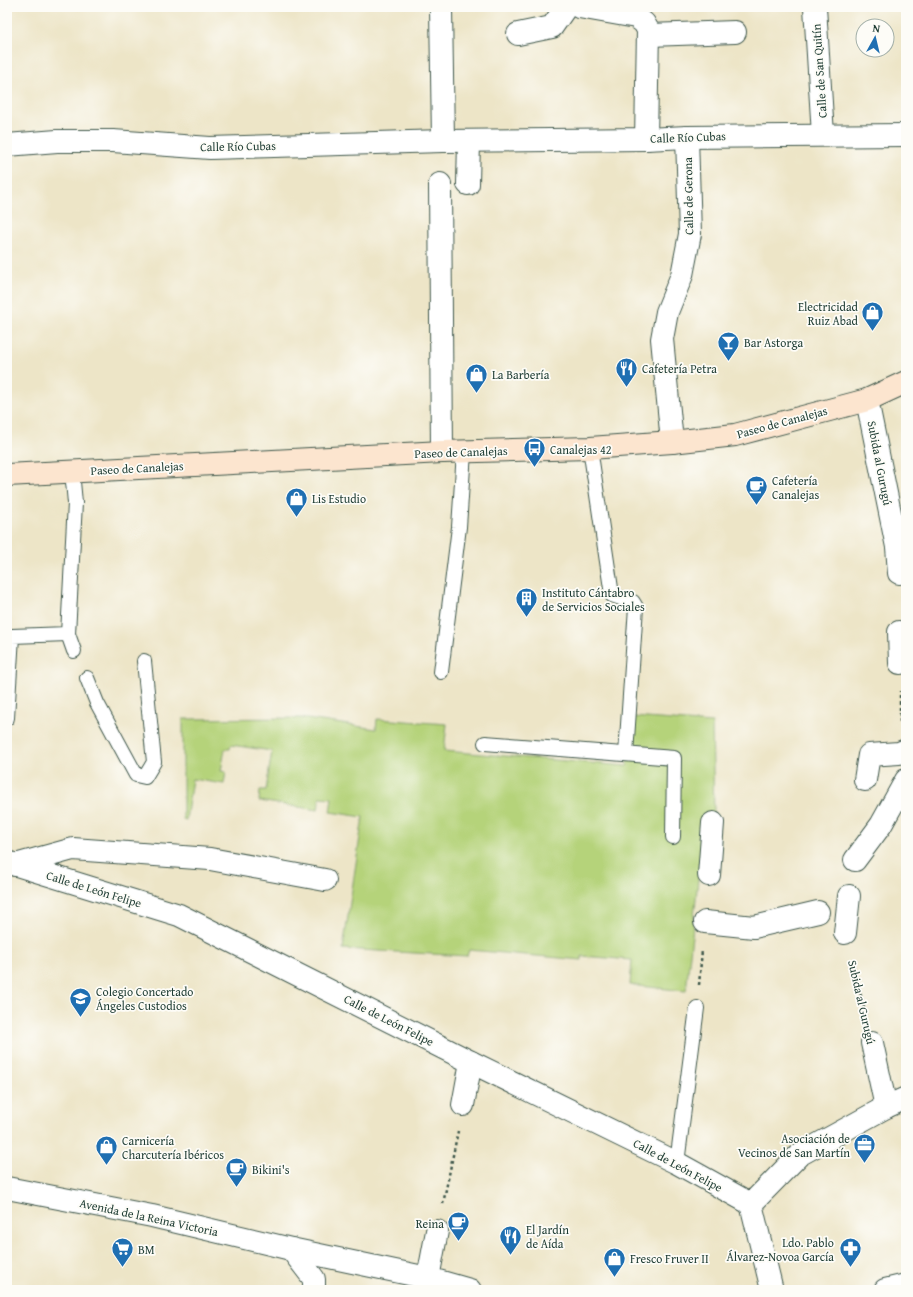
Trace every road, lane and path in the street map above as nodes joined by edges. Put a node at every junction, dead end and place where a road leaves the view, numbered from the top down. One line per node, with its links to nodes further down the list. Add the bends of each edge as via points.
1 (441, 7): 12 (street)
2 (566, 7): 6 (street, via 552,27)
3 (579, 7): 7 (street, via 636,17 644,23)
4 (815, 7): 8 (street, Calle de San Quitín)
5 (735, 32): 7 (street)
6 (518, 34)
7 (649, 35): 11 (street)
8 (823, 135): 9 (street, Calle Río Cubas); 10 (street, Calle Río Cubas)
9 (906, 135)
10 (687, 137): 11 (street, Calle Río Cubas); 19 (street, Calle de Gerona, via 690,234 682,275 667,312 662,339)
11 (646, 138): 13 (street, Calle Río Cubas)
12 (443, 141): 13 (street, Calle Río Cubas); 14 (street, Calle Río Cubas, via 210,148 113,141 57,141)
13 (469, 141): 16 (street)
14 (7, 145)
15 (440, 184): 21 (street)
16 (468, 184)
17 (906, 382): 18 (street, Paseo de Canalejas)
18 (867, 400): 19 (street, Paseo de Canalejas, via 735,435); 25 (street, Subida al Gurugú, via 897,547)
19 (672, 442): 20 (street, Paseo de Canalejas)
20 (590, 448): 22 (street, Paseo de Canalejas); 36 (lane, via 612,595 633,602 636,608)
21 (442, 452): 22 (street, Paseo de Canalejas); 23 (street, Paseo de Canalejas)
22 (464, 452): 31 (lane, via 459,527)
23 (72, 471): 24 (street, Paseo de Canalejas); 27 (lane, via 75,503)
24 (7, 475)
25 (899, 573)
26 (899, 632): 30 (street)
27 (68, 634): 28 (lane); 33 (lane, via 12,636)
28 (74, 652)
29 (144, 661): 32 (lane, via 154,762 145,777 136,775 97,703)
30 (900, 663): 35 (path)
31 (441, 672)
32 (87, 678)
33 (7, 718)
34 (486, 743): 36 (lane)
35 (903, 752): 37 (street, via 869,755)
36 (626, 754): 40 (lane, via 674,758)
37 (865, 780)
38 (906, 780): 41 (street, via 882,825)
39 (712, 823): 43 (street)
40 (674, 837)
41 (855, 860)
42 (11, 864): 44 (street, Calle de León Felipe, via 74,849 210,859); 51 (street, Calle de León Felipe, via 179,915)
43 (709, 875)
44 (325, 880)
45 (849, 896): 48 (street)
46 (818, 912): 47 (street, via 754,927)
47 (704, 922)
48 (845, 933): 50 (path, Subida al Gurugú)
49 (697, 1008): 55 (lane)
50 (872, 1042): 54 (street, Subida al Gurugú)
51 (471, 1062): 53 (street); 55 (street, Calle de León Felipe)
52 (906, 1098): 54 (street)
53 (463, 1105): 58 (path)
54 (886, 1107): 57 (street, via 799,1155)
55 (677, 1163): 57 (street, Calle de León Felipe)
56 (7, 1188): 59 (street, Avenida de la Reina Victoria, via 152,1216)
57 (751, 1204): 64 (street)
58 (437, 1231): 60 (street)
59 (290, 1249): 60 (street, Avenida de la Reina Victoria); 62 (street, via 314,1279)
60 (428, 1278): 63 (street, Avenida de la Reina Victoria)
61 (906, 1285): 65 (street)
62 (314, 1290)
63 (470, 1290)
64 (772, 1290)
65 (885, 1290)

